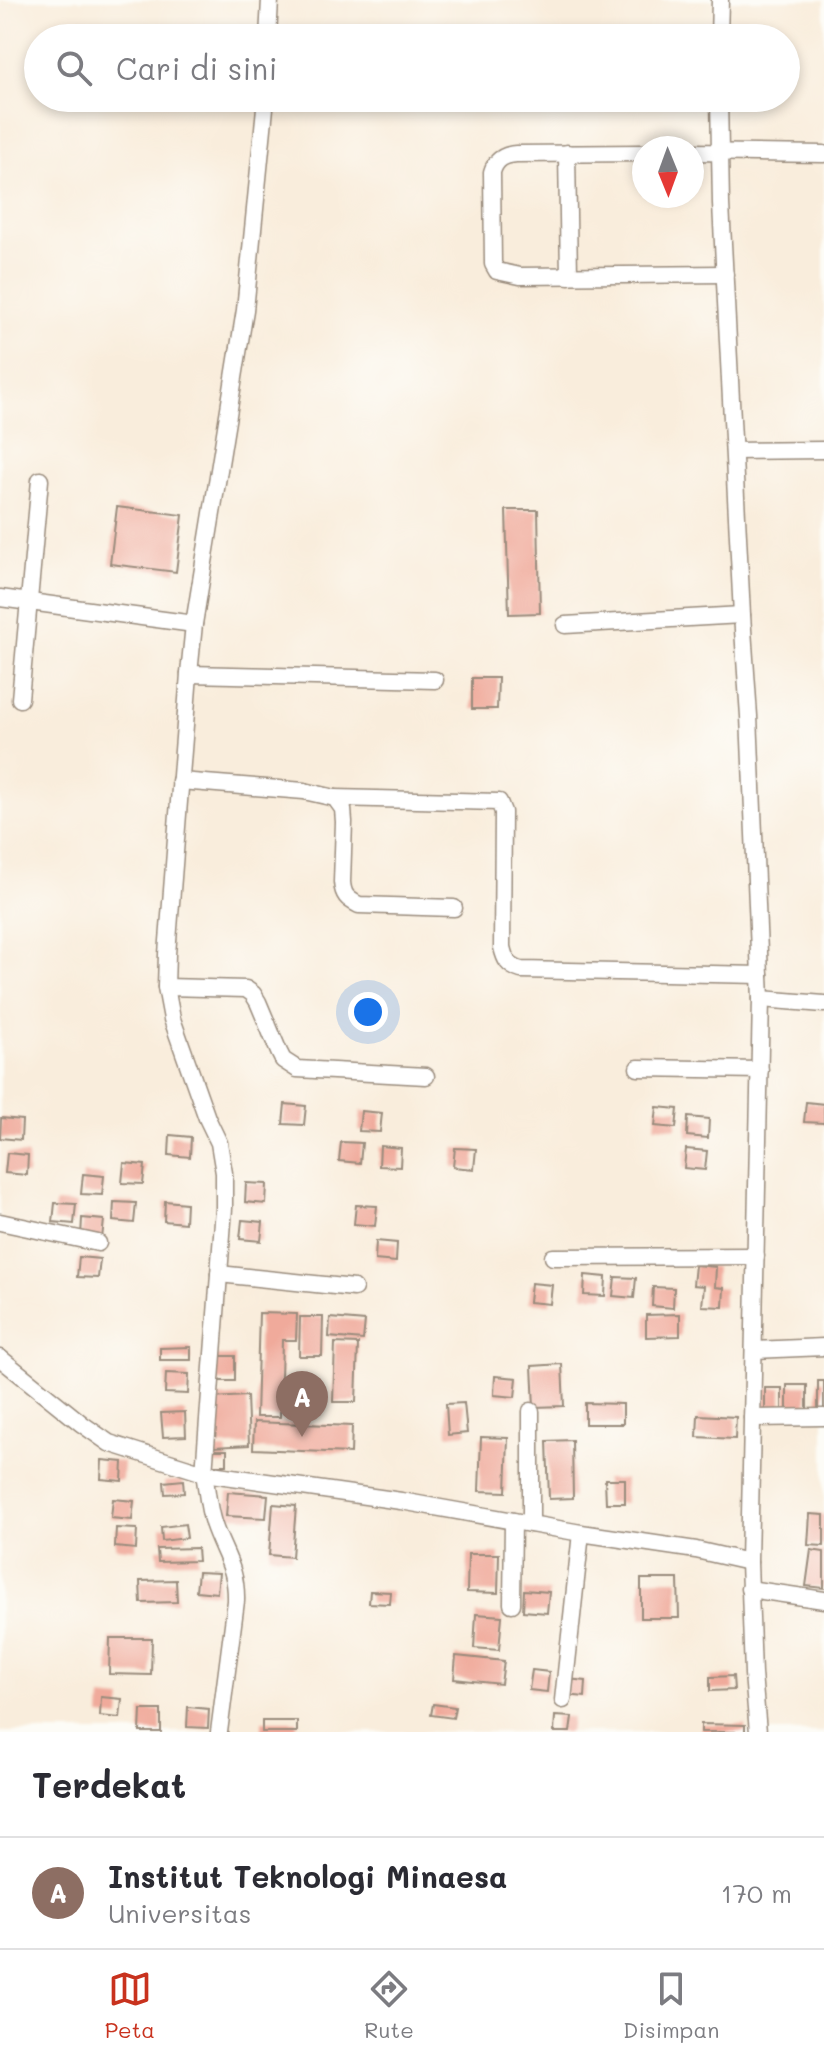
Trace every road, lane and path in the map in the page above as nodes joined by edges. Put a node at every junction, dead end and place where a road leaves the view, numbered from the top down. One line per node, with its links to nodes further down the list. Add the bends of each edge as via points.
1 (270, 0): 3 (street)
2 (720, 0): 4 (street)
3 (269, 24)
4 (719, 24)
5 (265, 112): 20 (street, via 245,310)
6 (719, 112): 8 (street)
7 (704, 152): 8 (street)
8 (720, 152): 11 (street); 12 (street)
9 (567, 153): 10 (street); 13 (street); 13 (street, via 506,155 494,165 493,264 505,274)
10 (632, 153)
11 (824, 154)
12 (725, 274): 13 (street); 15 (street)
13 (569, 276)
14 (824, 450): 15 (street)
15 (734, 451): 19 (street)
16 (40, 480): 18 (street)
17 (0, 598): 18 (street)
18 (29, 602): 20 (street); 24 (street)
19 (742, 615): 21 (street); 28 (street)
20 (194, 624): 22 (street)
21 (565, 625)
22 (189, 674): 23 (street); 25 (street)
23 (435, 680)
24 (20, 699)
25 (180, 781): 26 (street); 29 (street)
26 (335, 798): 27 (street, via 343,809 342,882 349,899 359,905); 28 (street, via 499,802 502,947 513,967)
27 (454, 908)
28 (760, 975): 30 (street)
29 (166, 987): 34 (street, via 246,989 258,1002 283,1060 297,1069); 39 (street, via 172,1019 219,1143 224,1208)
30 (761, 999): 31 (street); 33 (street)
31 (824, 1004)
32 (638, 1068): 33 (street)
33 (760, 1070): 37 (street)
34 (426, 1076)
35 (0, 1222): 36 (street)
36 (98, 1243)
37 (756, 1256): 38 (street); 42 (street)
38 (553, 1257)
39 (219, 1274): 40 (street); 47 (street)
40 (354, 1288)
41 (824, 1347): 42 (street)
42 (754, 1350): 46 (street)
43 (0, 1358): 47 (street, via 109,1443)
44 (531, 1411): 49 (street)
45 (824, 1417): 46 (street)
46 (752, 1418): 51 (street)
47 (204, 1473): 48 (street); 56 (street, via 214,1524 237,1585)
48 (513, 1521): 49 (street); 54 (street)
49 (531, 1524): 50 (street)
50 (581, 1533): 51 (street); 55 (street)
51 (749, 1562): 52 (street)
52 (749, 1589): 53 (street); 57 (street)
53 (824, 1600)
54 (512, 1604)
55 (563, 1700)
56 (219, 1732)
57 (758, 1732)

